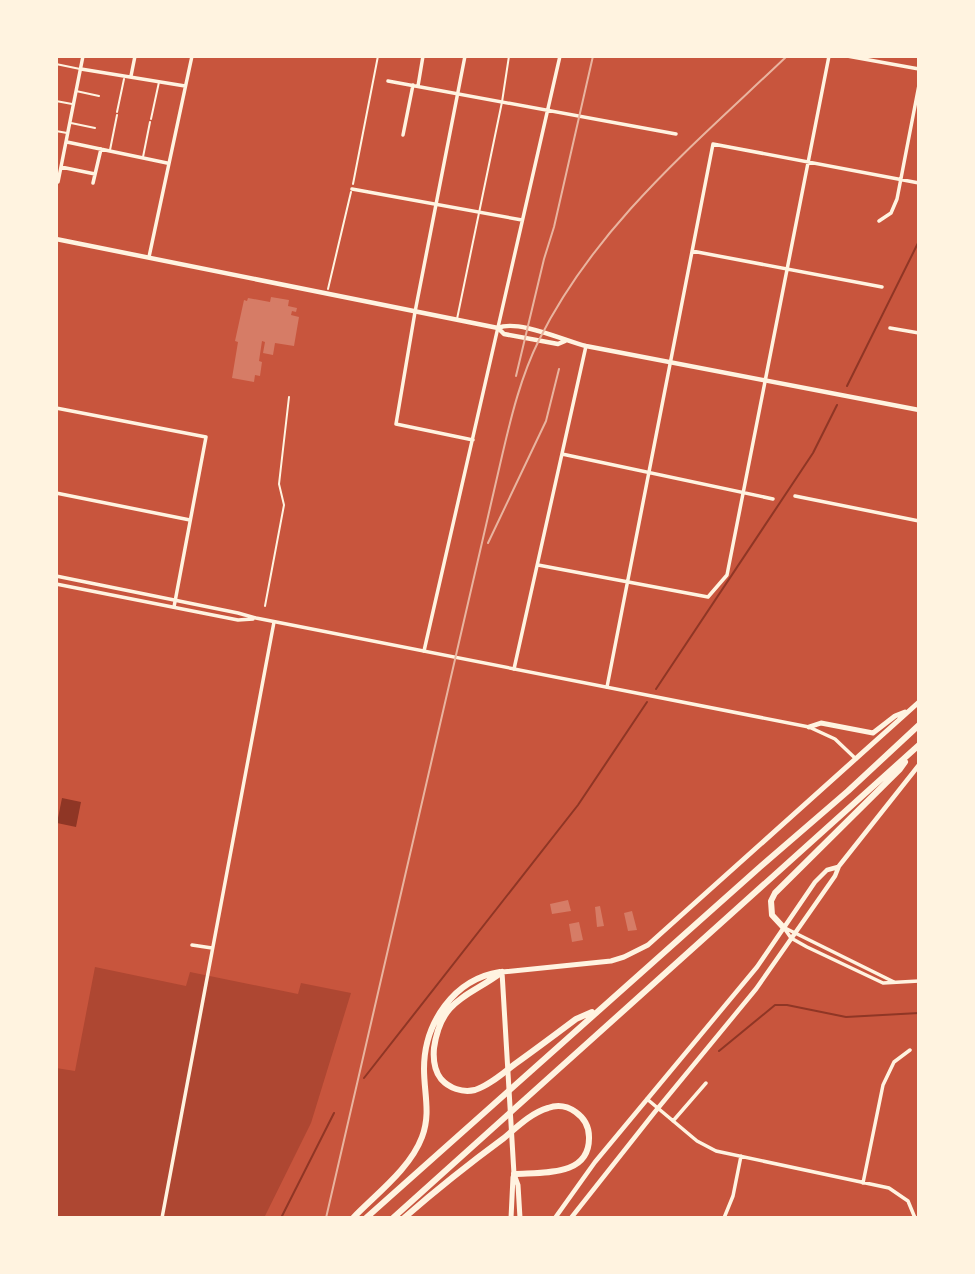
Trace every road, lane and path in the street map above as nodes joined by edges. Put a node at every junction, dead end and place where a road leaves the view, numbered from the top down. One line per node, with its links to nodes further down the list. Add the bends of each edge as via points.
1 (83, 56): 12 (street)
2 (135, 56): 15 (street)
3 (192, 56): 19 (street)
4 (378, 56): 46 (path)
5 (423, 56): 20 (street)
6 (466, 56): 22 (street)
7 (509, 56): 25 (lane)
8 (560, 56): 27 (street)
9 (829, 56): 38 (street)
10 (847, 56): 13 (street)
11 (56, 64): 12 (lane)
12 (81, 69): 14 (street); 21 (street)
13 (919, 69)
14 (125, 75): 15 (street); 36 (lane)
15 (131, 76): 16 (street)
16 (159, 81): 19 (street); 37 (lane)
17 (388, 81): 20 (street)
18 (919, 85): 42 (street)
19 (185, 86): 39 (street)
20 (415, 86): 22 (street); 33 (street)
21 (76, 91): 23 (lane); 26 (street)
22 (458, 94): 25 (street); 47 (street)
23 (99, 96)
24 (56, 101): 26 (lane)
25 (502, 102): 27 (street); 48 (lane)
26 (74, 104): 28 (street)
27 (547, 111): 32 (street); 49 (street)
28 (70, 122): 29 (lane); 31 (street)
29 (95, 128)
30 (56, 131): 31 (lane)
31 (68, 134): 34 (street)
32 (676, 134)
33 (403, 135)
34 (66, 142): 35 (street); 40 (street)
35 (101, 149): 36 (street); 41 (street)
36 (110, 151): 37 (street)
37 (142, 158): 39 (street)
38 (809, 162): 42 (street); 52 (street, via 713,144); 54 (street)
39 (167, 163): 53 (street)
40 (59, 166): 41 (street); 43 (street)
41 (95, 174): 44 (street)
42 (901, 180): 45 (street); 50 (street, via 895,207)
43 (58, 182)
44 (93, 183)
45 (919, 183)
46 (352, 189): 47 (street); 56 (path)
47 (436, 204): 48 (street); 57 (street)
48 (478, 212): 49 (street); 58 (lane)
49 (522, 220): 59 (street)
50 (879, 221)
51 (56, 239): 53 (main road)
52 (692, 251): 54 (street); 64 (street)
53 (149, 257): 56 (main road)
54 (787, 270): 55 (street); 65 (street)
55 (883, 288)
56 (327, 294): 57 (main road)
57 (415, 312): 58 (main road); 69 (street, via 396,424)
58 (457, 320): 59 (main road)
59 (498, 328): 62 (main road, via 527,329); 62 (main road, via 504,334 558,344); 69 (street)
60 (890, 328): 61 (street)
61 (919, 333)
62 (565, 341): 63 (main road)
63 (586, 346): 64 (main road); 70 (street)
64 (669, 362): 65 (main road); 71 (street)
65 (763, 380): 68 (main road); 72 (street)
66 (289, 397): 83 (path, via 279,484 284,505)
67 (56, 408): 76 (street, via 206,437)
68 (919, 410)
69 (473, 440): 87 (street)
70 (562, 454): 71 (street); 78 (street)
71 (649, 472): 72 (street); 80 (street)
72 (744, 492): 75 (street); 80 (street, via 727,575 708,597)
73 (56, 493): 76 (street)
74 (795, 496): 77 (street)
75 (773, 499)
76 (190, 520): 82 (street)
77 (919, 522)
78 (538, 565): 80 (street); 88 (street)
79 (56, 576): 82 (street)
80 (629, 582): 89 (street)
81 (56, 584): 84 (street)
82 (175, 600): 84 (street); 85 (street)
83 (265, 606)
84 (174, 607): 85 (street, via 238,620)
85 (256, 618): 86 (street)
86 (274, 622): 87 (street); 103 (street)
87 (424, 651): 88 (street)
88 (514, 668): 89 (street)
89 (607, 687): 93 (street)
90 (919, 702): 91 (main road)
91 (908, 711): 93 (main road, via 873,733 821,723); 96 (main road)
92 (919, 725): 107 (highway)
93 (809, 727): 96 (street, via 835,739)
94 (919, 745): 95 (highway)
95 (910, 754): 99 (highway, via 775,893 772,915); 119 (highway)
96 (856, 759): 104 (main road, via 648,945 611,961)
97 (919, 765): 98 (main road)
98 (839, 866): 99 (main road, via 815,882); 100 (main road)
99 (784, 928): 100 (street); 101 (street); 110 (main road, via 743,985)
100 (796, 931): 101 (main road); 106 (street)
101 (791, 938): 106 (street, via 883,983); 111 (main road, via 756,989)
102 (192, 944): 103 (street)
103 (212, 948): 116 (street)
104 (502, 972): 107 (highway, via 458,999 438,1030 435,1068 454,1088 469,1091 491,1082 576,1020); 114 (main road); 117 (highway, via 471,981 435,1019 424,1055 428,1115 419,1146)
105 (919, 981): 106 (street)
106 (895, 983)
107 (600, 1009): 118 (highway)
108 (910, 1050): 115 (street, via 894,1062 883,1085)
109 (706, 1083): 112 (street)
110 (647, 1099): 111 (street); 123 (main road)
111 (659, 1108): 112 (street); 124 (main road)
112 (673, 1122): 113 (street, via 716,1151)
113 (741, 1156): 115 (street); 125 (street)
114 (514, 1174): 120 (highway, via 573,1167 588,1146 584,1119 558,1106 537,1112); 121 (main road); 122 (main road)
115 (863, 1183): 126 (street, via 902,1196)
116 (162, 1218)
117 (353, 1218)
118 (366, 1218)
119 (393, 1218)
120 (404, 1218)
121 (511, 1218)
122 (520, 1218)
123 (555, 1218)
124 (571, 1218)
125 (724, 1218)
126 (915, 1218)

